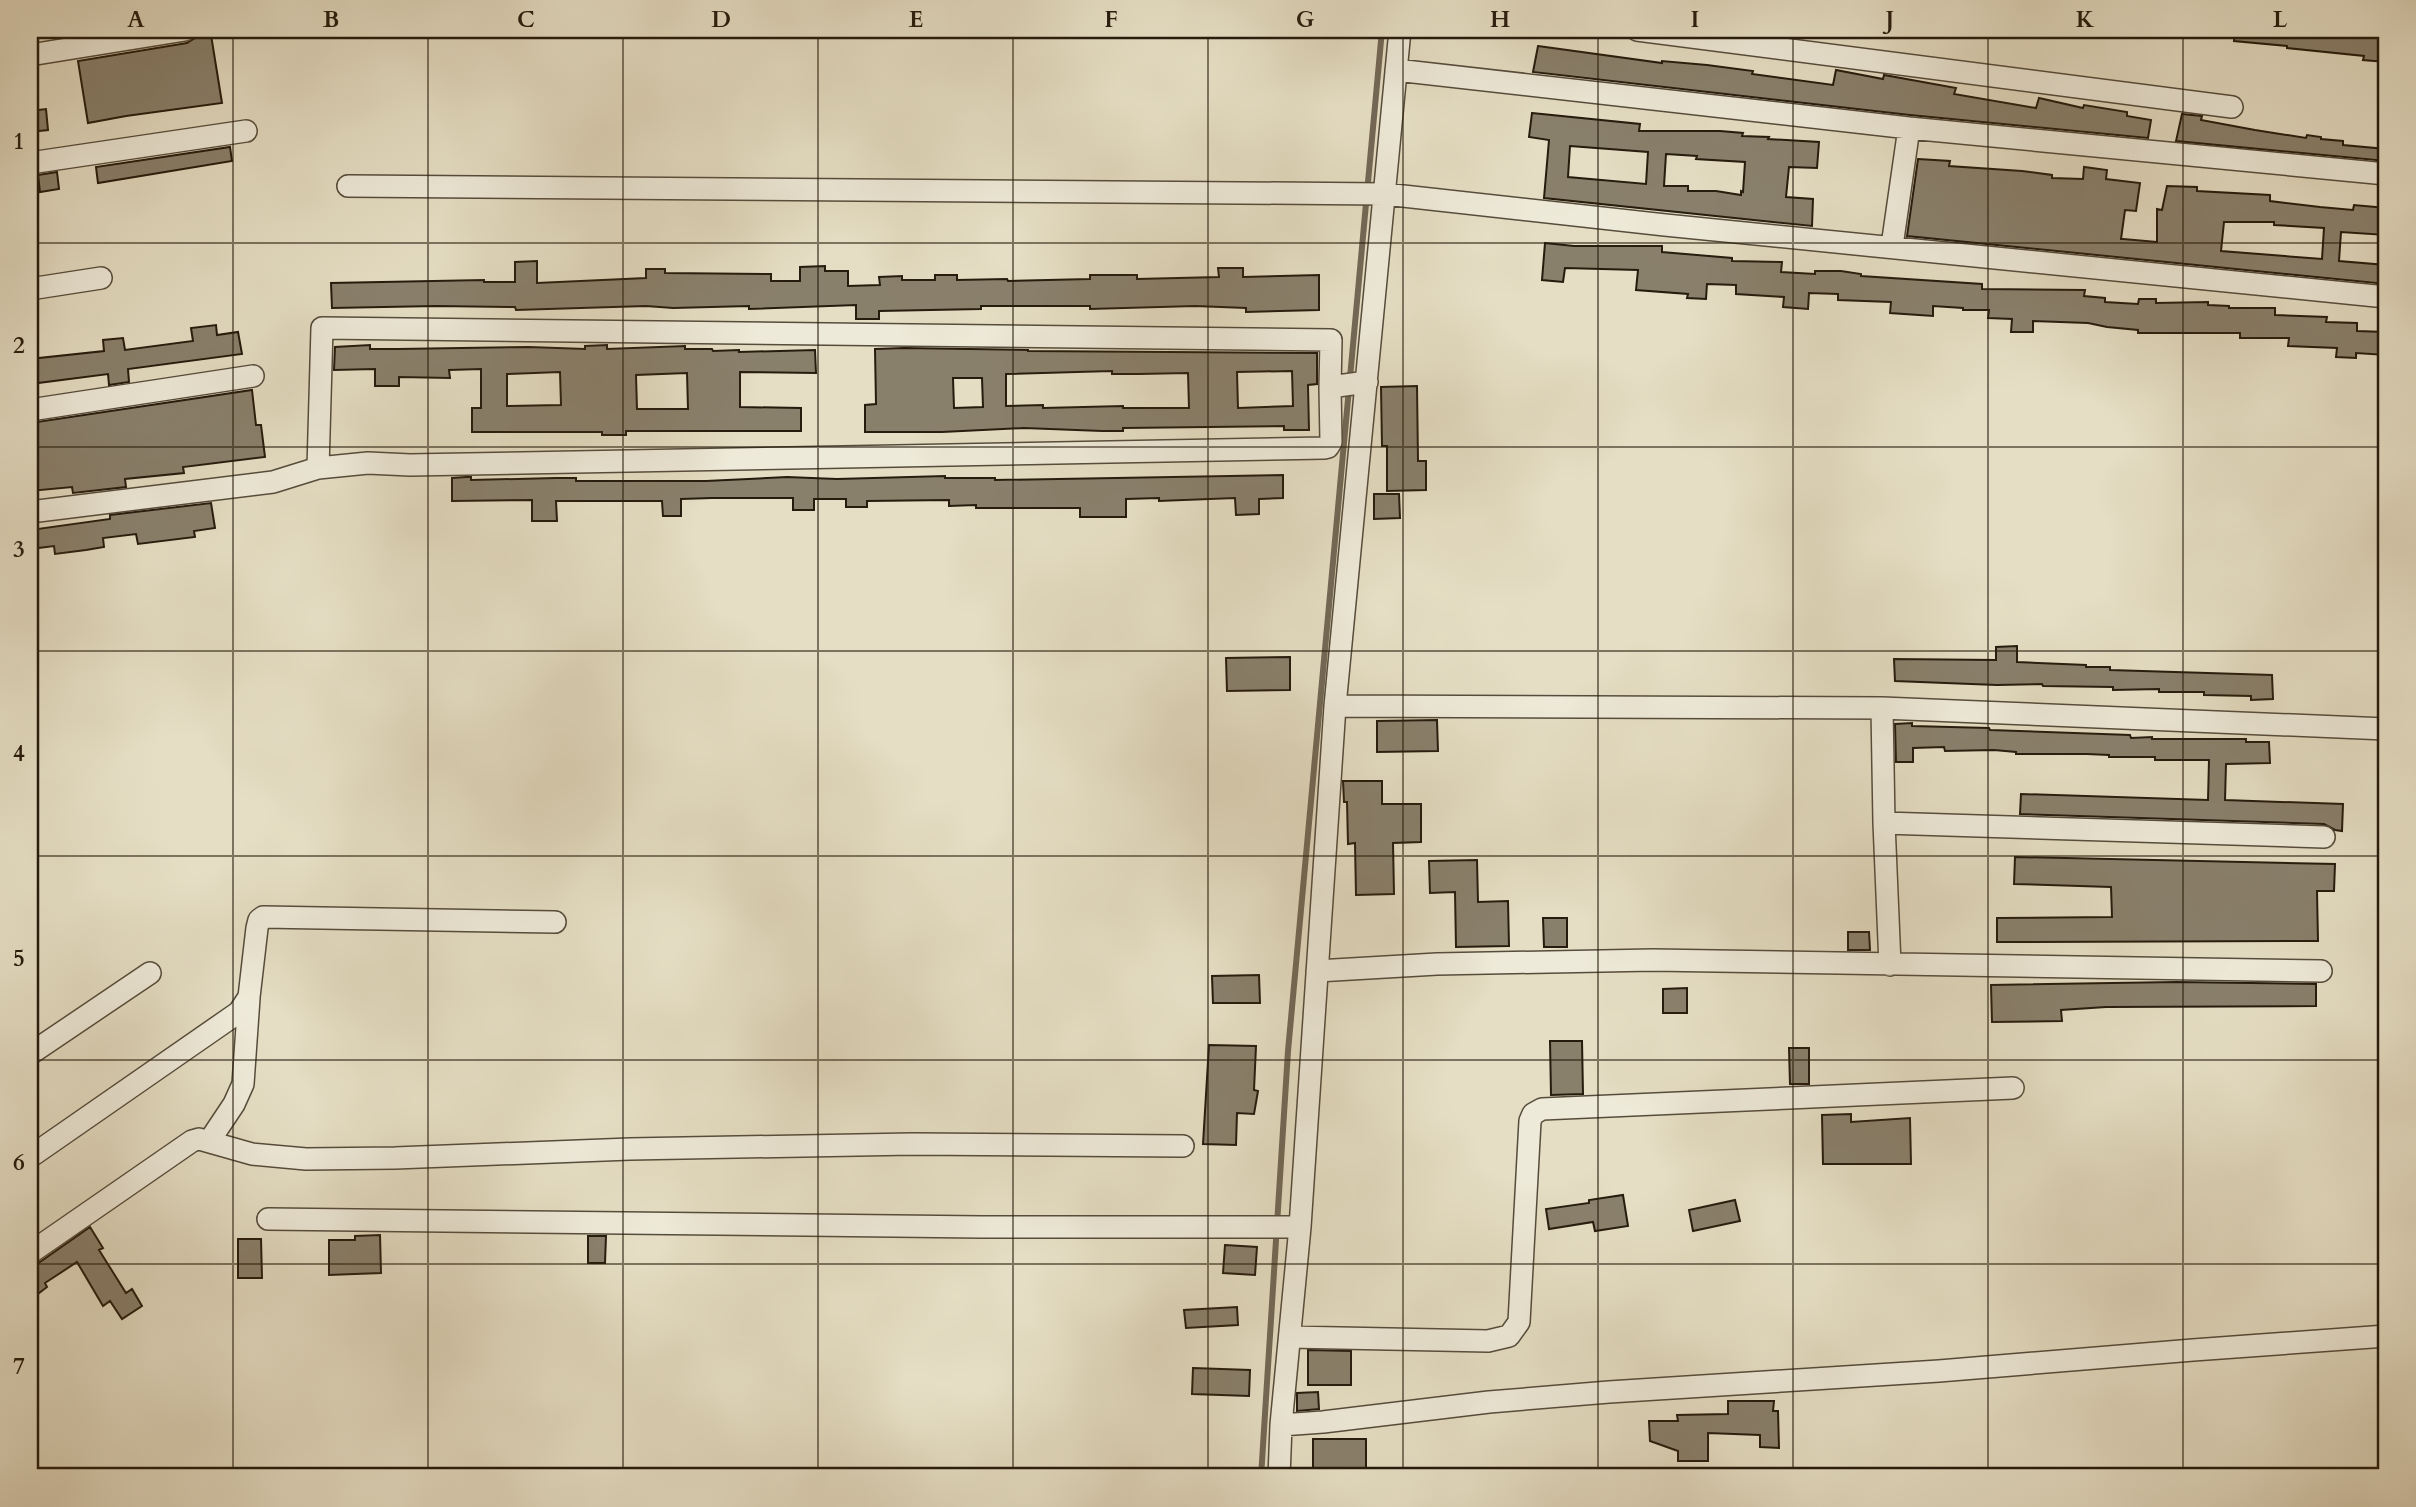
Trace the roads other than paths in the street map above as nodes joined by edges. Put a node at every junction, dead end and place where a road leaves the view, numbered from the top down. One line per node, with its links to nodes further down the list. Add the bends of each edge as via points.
1 (185, 30): 4 (street)
2 (1400, 30): 5 (street)
3 (1637, 30): 6 (street)
4 (30, 55)
5 (1396, 69): 7 (street); 12 (street)
6 (2232, 107)
7 (1909, 128): 10 (street); 13 (street)
8 (246, 131): 9 (street)
9 (30, 163)
10 (2386, 174)
11 (348, 187): 12 (street)
12 (1385, 194): 13 (street); 18 (street)
13 (1892, 246): 16 (street)
14 (101, 278): 15 (street)
15 (30, 289)
16 (2386, 297)
17 (253, 376): 19 (street)
18 (1348, 384): 20 (street, via 1331,442 1324,448 368,463); 20 (street, via 1331,340 322,328); 22 (street)
19 (30, 410)
20 (318, 468): 21 (street, via 261,484)
21 (30, 512)
22 (1335, 706): 23 (street); 29 (street)
23 (1882, 708): 24 (street); 25 (street)
24 (2386, 729)
25 (1884, 823): 26 (street); 28 (street)
26 (2324, 837)
27 (555, 922): 32 (street, via 263,917 257,928)
28 (1891, 965): 29 (street, via 1653,960); 30 (street)
29 (1317, 971): 39 (street)
30 (2321, 971)
31 (150, 973): 33 (street)
32 (249, 997): 35 (street, via 243,1084); 37 (street, via 239,1012)
33 (30, 1054)
34 (2013, 1088): 42 (street, via 1542,1109 1531,1121 1518,1322 1509,1336 1488,1342)
35 (210, 1140): 36 (street, via 252,1154 306,1159 885,1144); 40 (street, via 192,1141)
36 (1183, 1146)
37 (30, 1157)
38 (268, 1219): 39 (street)
39 (1296, 1227): 42 (street)
40 (30, 1253)
41 (2386, 1336): 43 (street, via 1595,1393)
42 (1290, 1337): 43 (street)
43 (1281, 1425): 44 (street)
44 (1279, 1477)

